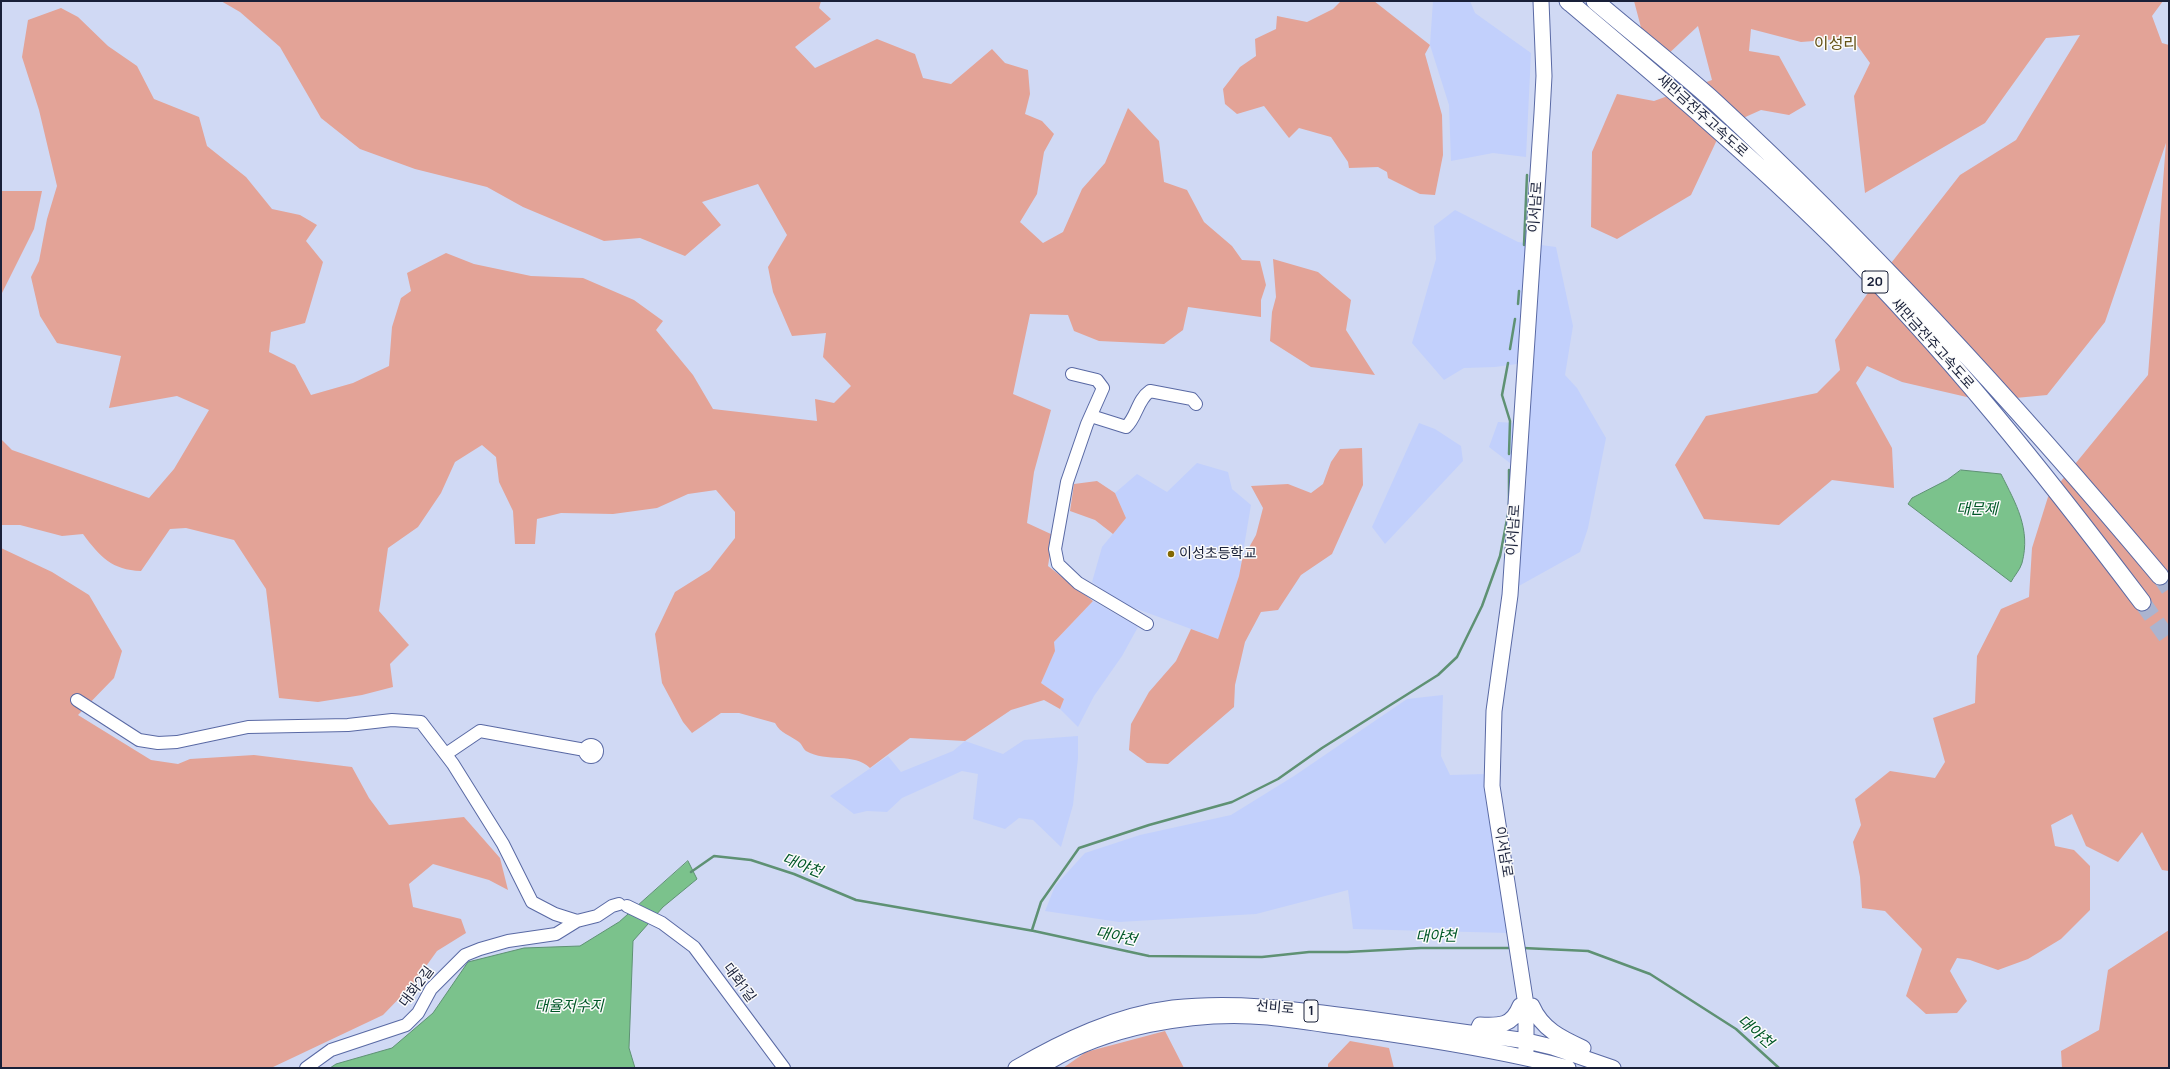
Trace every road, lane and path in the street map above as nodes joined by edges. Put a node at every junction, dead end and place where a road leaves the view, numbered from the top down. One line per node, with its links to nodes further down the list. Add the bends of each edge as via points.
1 (1541, 1): 15 (main road, 이서남로, via 1544,76 1510,595 1494,711 1492,786)
2 (1568, 1): 8 (highway, 새만금전주고속도로 / 20, via 1708,119 1834,238 1932,342 2073,510)
3 (1595, 1): 7 (highway, 새만금전주고속도로 / 20, via 1714,102 1832,215 1944,329 2087,488)
4 (1072, 374): 6 (street, via 1097,380 1103,388)
5 (1196, 404): 6 (street, via 1192,399 1150,391 1143,395 1132,422 1126,427)
6 (1091, 416): 9 (street, via 1066,482 1055,549 1058,564 1078,583)
7 (2160, 576)
8 (2142, 602)
9 (1147, 624)
10 (78, 700): 12 (street, via 139,740 158,743 177,742 248,727 348,725 392,720 421,722)
11 (585, 750): 12 (street, via 480,731)
12 (446, 754): 14 (street, via 503,844 532,902 555,914)
13 (623, 905): 14 (street, 대화2길, via 612,906 597,916); 21 (street, 대화1길, via 662,923 694,947)
14 (577, 921): 20 (street, 대화2길, via 556,934 508,941 465,955 431,988 418,1013 406,1025 331,1050)
15 (1526, 1005): 16 (main road, via 1520,1006 1508,1023 1496,1026 1480,1025); 17 (main road, 이서남로); 19 (main road, via 1532,1006 1537,1018 1556,1035 1590,1051)
16 (1477, 1033): 17 (main road, 선비로 / 1); 22 (main road, 선비로 / 1, via 1271,1006 1218,1005 1172,1008 1099,1027 1062,1043)
17 (1527, 1041): 18 (main road, 이서남로); 19 (main road, 선비로 / 1)
18 (1526, 1056): 23 (main road, 선비로 / 1, via 1267,1017 1222,1016 1163,1022 1107,1036 1053,1059); 24 (main road, 선비로 / 1)
19 (1590, 1058): 25 (main road, 선비로 / 1)
20 (306, 1068)
21 (784, 1068)
22 (1016, 1068)
23 (1039, 1068)
24 (1568, 1068)
25 (1613, 1068)

